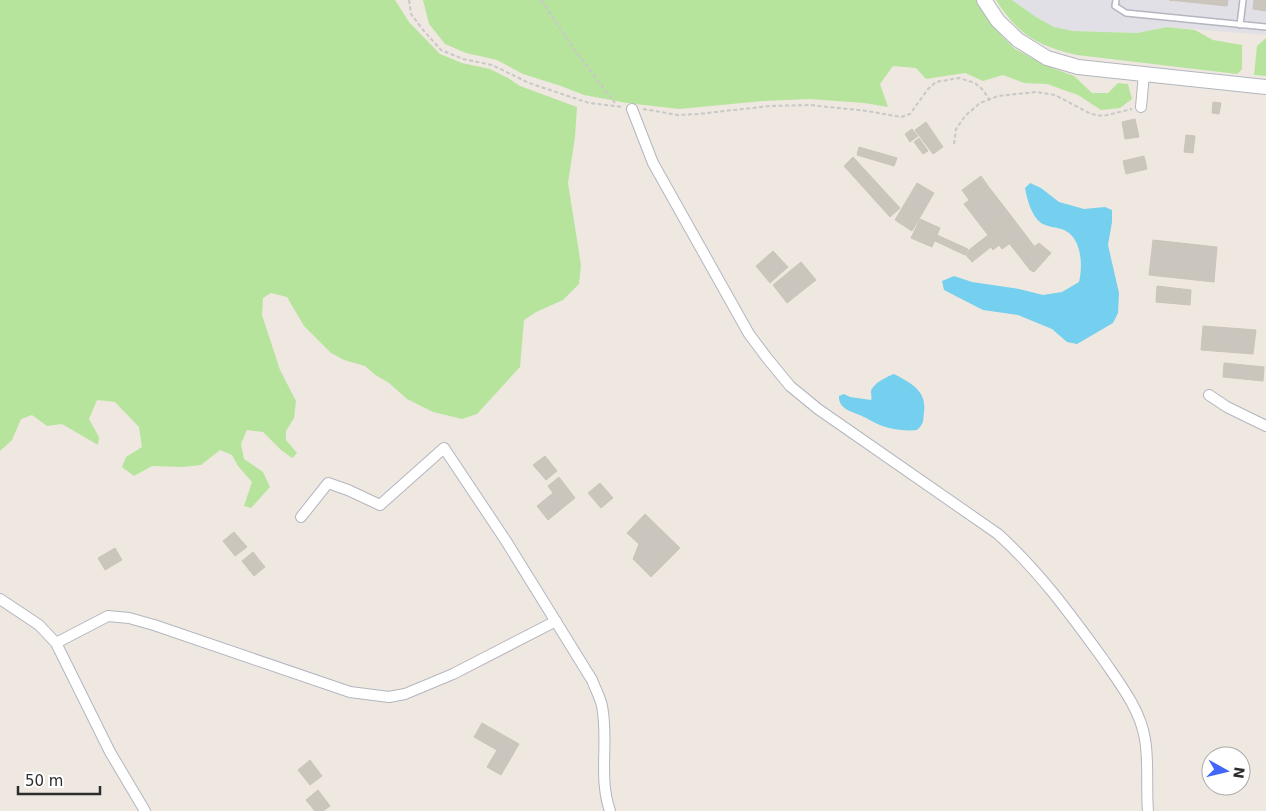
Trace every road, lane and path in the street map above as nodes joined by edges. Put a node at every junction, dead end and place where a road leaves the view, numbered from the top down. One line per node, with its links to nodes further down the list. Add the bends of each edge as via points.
1 (409, 0): 13 (path, via 411,14 441,50 492,65 588,103)
2 (541, 0): 11 (path)
3 (984, 0): 8 (street, via 998,21 1018,40 1047,58 1078,67)
4 (1116, 0): 6 (lane, via 1116,6 1126,13)
5 (1243, 0): 6 (lane)
6 (1240, 25): 7 (lane)
7 (1266, 28)
8 (1144, 74): 9 (street); 12 (street)
9 (1266, 87)
10 (989, 99): 12 (path, via 1036,92 1055,95 1091,114 1103,116); 13 (path, via 975,83 960,78 936,82 910,114 901,117 810,105 685,115); 14 (path, via 980,102 965,116 956,129)
11 (615, 103)
12 (1141, 107)
13 (632, 109): 23 (street, via 653,163 749,334 790,386 818,409 998,534 1043,580 1081,629 1139,716 1148,769)
14 (954, 144)
15 (1209, 395): 16 (street)
16 (1266, 426)
17 (301, 517): 19 (street, via 328,483 380,505 444,448)
18 (0, 599): 20 (street, via 39,625)
19 (556, 621): 20 (street, via 453,674 405,694 389,697 350,692 129,618 108,616); 22 (street, via 592,680 602,704 606,799)
20 (56, 643): 21 (street, via 110,752)
21 (146, 811)
22 (610, 811)
23 (1148, 811)

